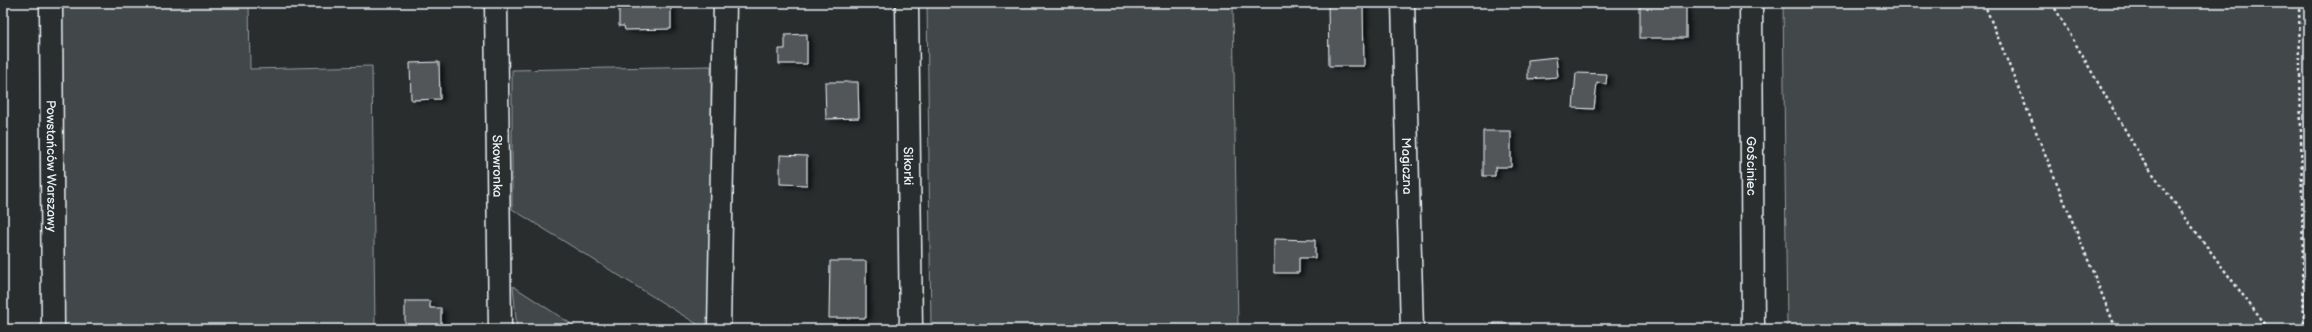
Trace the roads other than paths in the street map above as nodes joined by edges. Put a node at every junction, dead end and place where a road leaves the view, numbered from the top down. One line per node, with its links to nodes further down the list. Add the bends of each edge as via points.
1 (51, 3): 7 (street, Powstańców Warszawy)
2 (496, 3): 8 (street, Skowronka)
3 (725, 3): 9 (street)
4 (907, 3): 10 (street, Sikorki)
5 (1403, 3): 11 (street, Magiczna)
6 (1751, 3): 12 (street, Gościniec)
7 (53, 329)
8 (500, 329)
9 (719, 329)
10 (911, 329)
11 (1412, 329)
12 (1753, 329)

